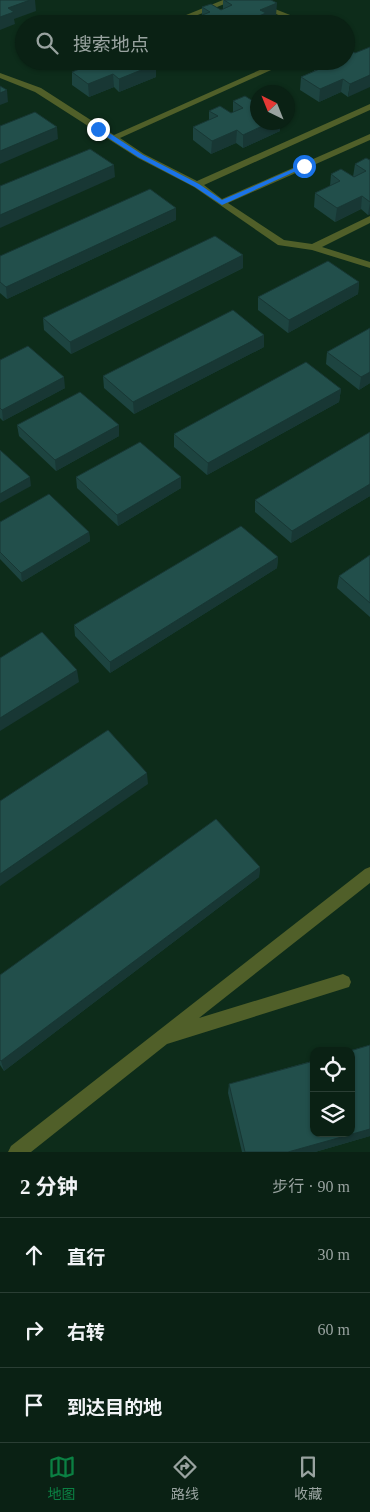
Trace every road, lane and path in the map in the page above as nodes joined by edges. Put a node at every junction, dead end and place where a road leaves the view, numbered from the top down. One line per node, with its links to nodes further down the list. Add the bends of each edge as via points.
1 (230, 0): 3 (street)
2 (246, 0): 4 (street)
3 (191, 15)
4 (285, 15)
5 (267, 70): 9 (street)
6 (0, 75): 9 (street, via 38,90)
7 (370, 107): 10 (street)
8 (370, 137): 11 (street)
9 (113, 138): 10 (street, via 140,156)
10 (197, 185): 11 (street)
11 (222, 203): 13 (street, via 281,242)
12 (370, 219): 13 (street)
13 (313, 246): 14 (street)
14 (370, 265)
15 (370, 874): 17 (street)
16 (343, 982): 17 (street)
17 (160, 1038): 18 (street)
18 (17, 1152)

